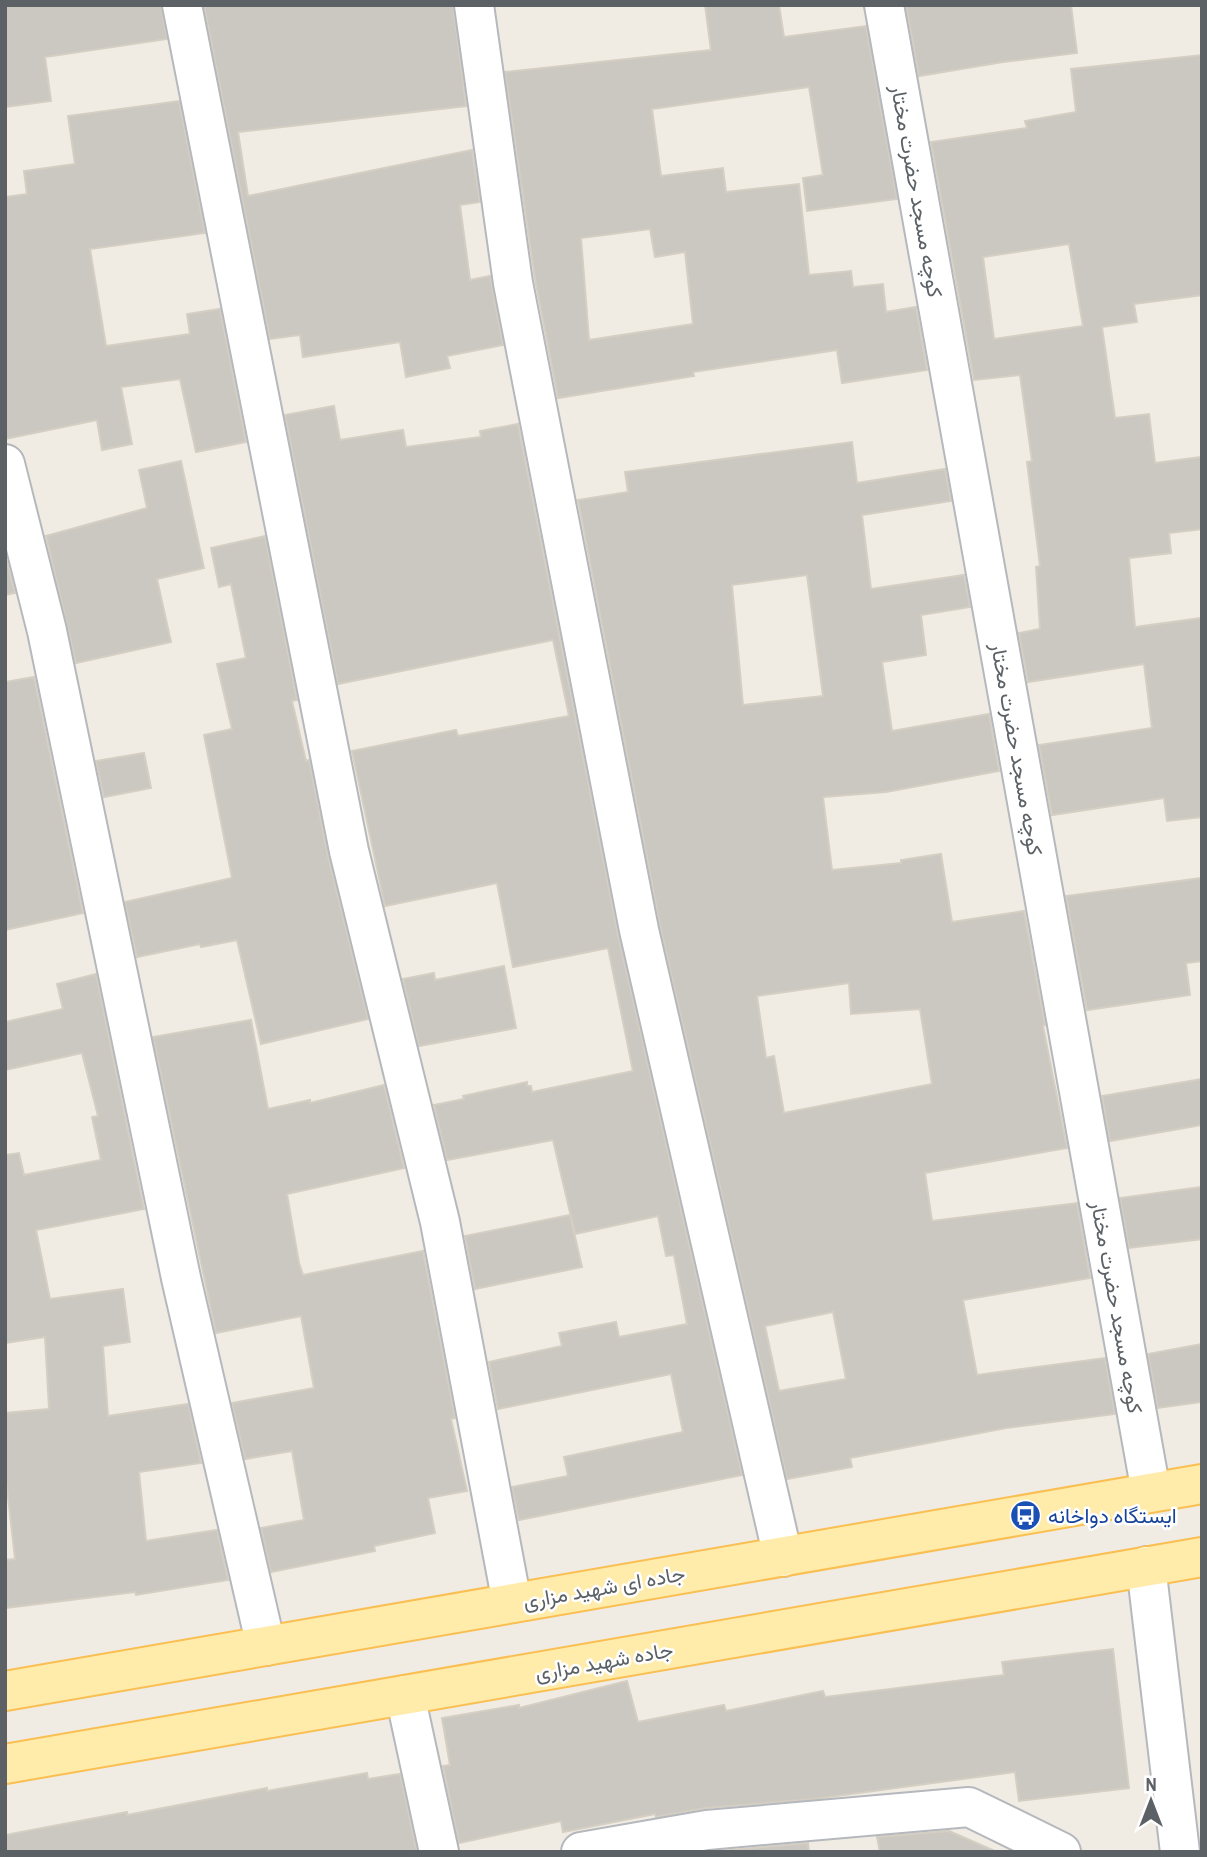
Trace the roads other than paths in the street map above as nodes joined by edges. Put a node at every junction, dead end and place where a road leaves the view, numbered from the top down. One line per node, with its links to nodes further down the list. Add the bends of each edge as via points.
1 (183, 5): 10 (street, via 349,851 440,1223)
2 (474, 5): 7 (street, via 513,283 639,930)
3 (884, 5): 6 (street, کوچه مسجد حضرت مختار)
4 (5, 464): 11 (street, via 47,631 181,1278)
5 (1202, 1484): 6 (main road, جاده ای شهید مزاری)
6 (1150, 1492): 7 (main road, جاده ای شهید مزاری)
7 (782, 1557): 10 (main road, جاده ای شهید مزاری)
8 (1202, 1557): 9 (main road, جاده شهید مزاری)
9 (1146, 1566): 13 (main road, جاده شهید مزاری); 19 (street)
10 (512, 1603): 11 (main road, جاده ای شهید مزاری)
11 (266, 1646): 12 (main road, جاده ای شهید مزاری)
12 (5, 1690)
13 (405, 1695): 14 (main road, جاده شهید مزاری); 16 (street)
14 (5, 1764)
15 (656, 1845): 17 (street); 18 (street, via 707,1830 970,1807)
16 (439, 1852)
17 (581, 1852)
18 (1061, 1852)
19 (1180, 1852)

